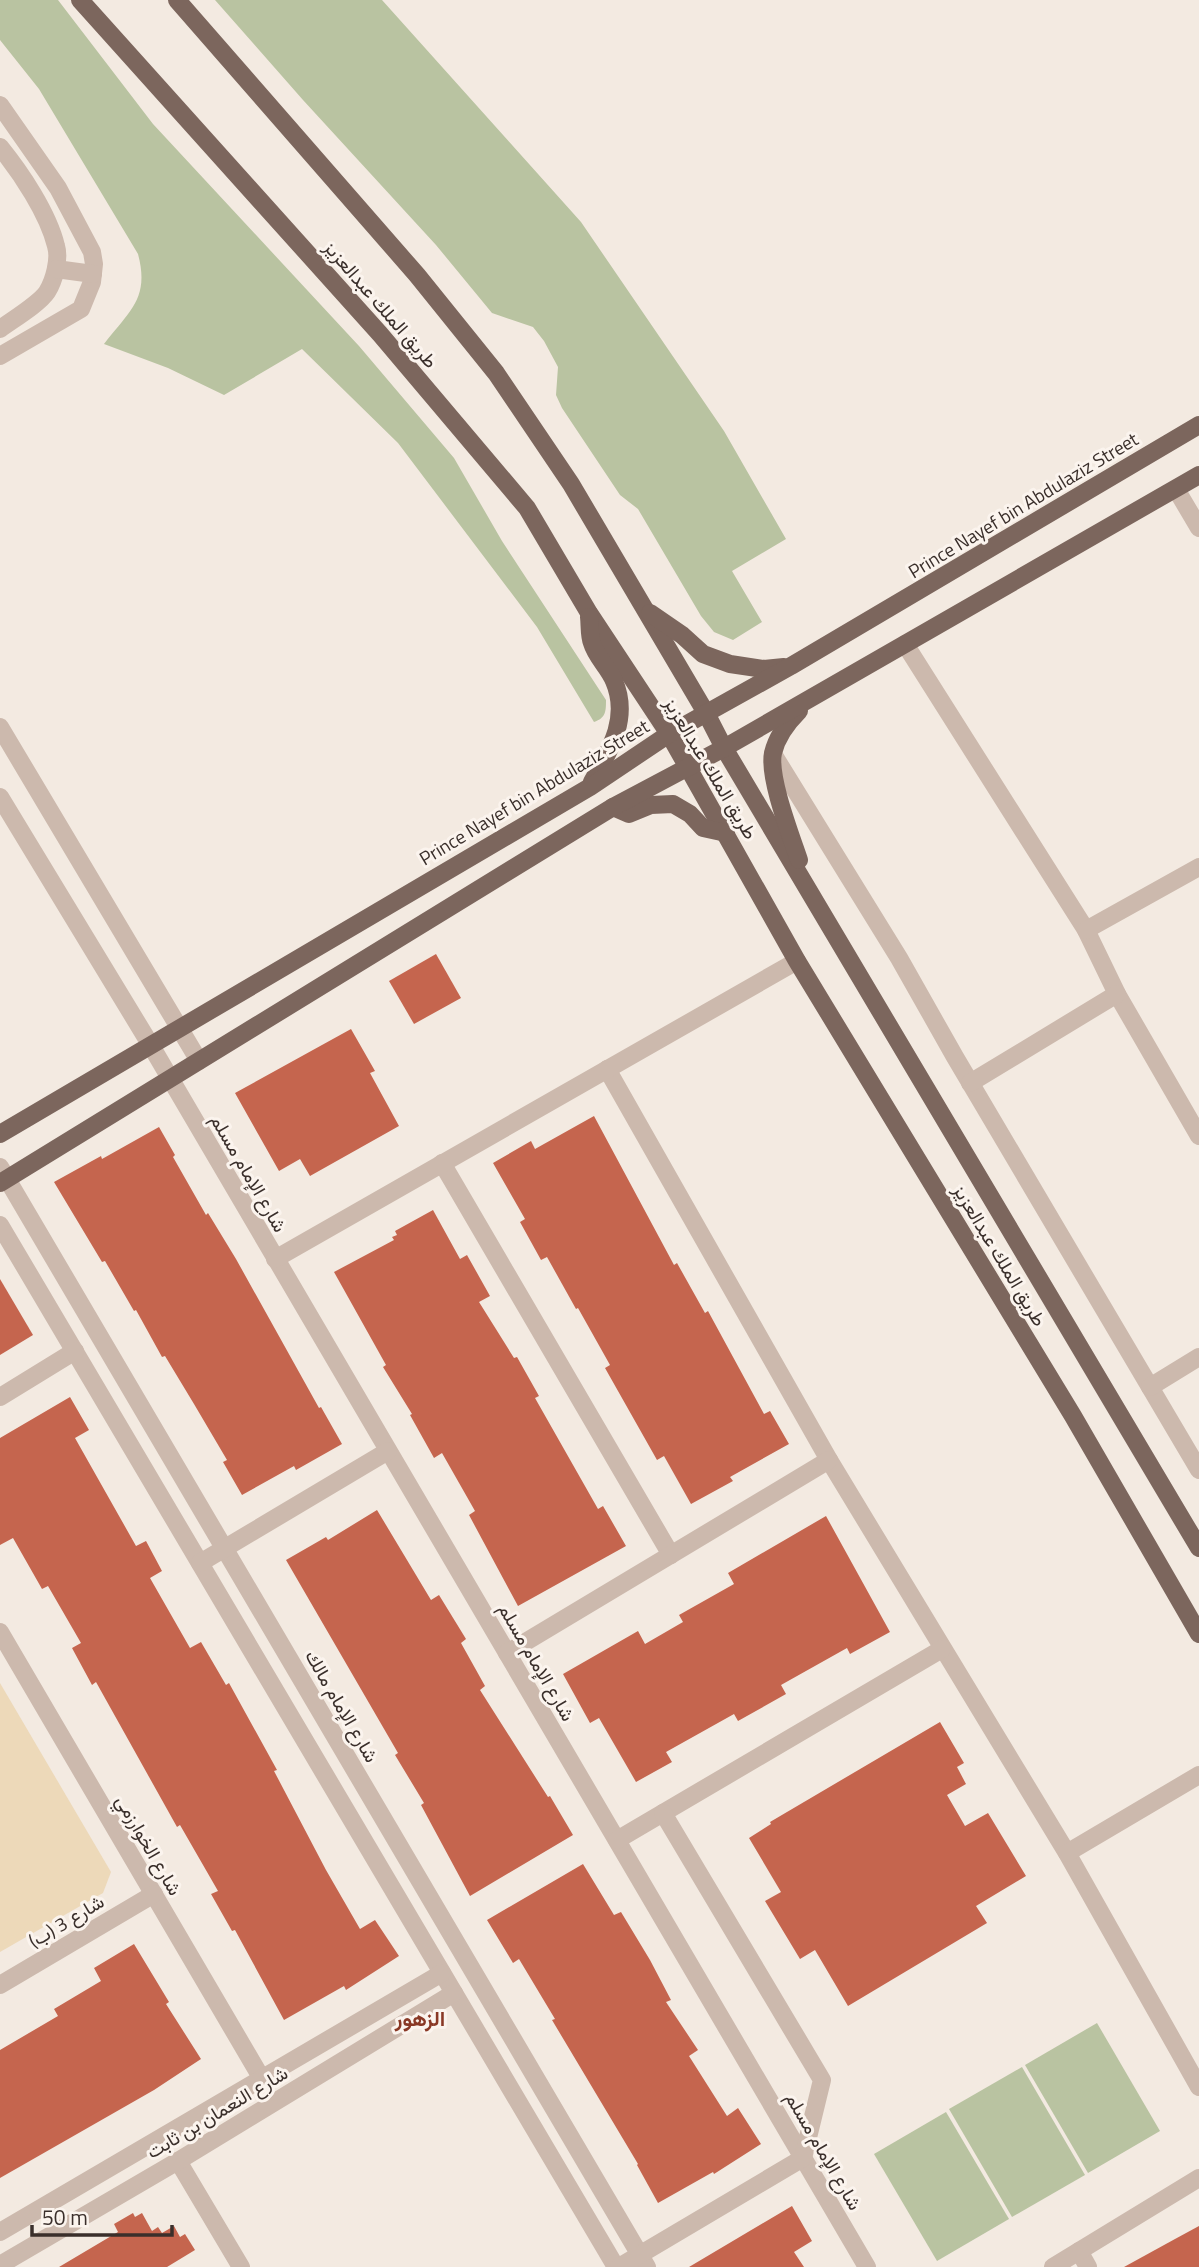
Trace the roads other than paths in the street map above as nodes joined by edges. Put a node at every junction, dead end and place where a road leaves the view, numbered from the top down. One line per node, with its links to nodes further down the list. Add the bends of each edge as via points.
1 (80, 0): 14 (main road, طريق الملك عبدالعزيز, via 380,334 527,508)
2 (177, 0): 13 (main road, طريق الملك عبدالعزيز, via 417,275 496,373 571,484)
3 (0, 105): 6 (street, via 58,188 92,252)
4 (0, 147): 5 (street, via 46,219 57,248)
5 (56, 269): 6 (street); 7 (street, via 46,294)
6 (93, 274): 8 (street, via 81,309)
7 (0, 329)
8 (0, 356)
9 (1199, 425): 16 (main road, Prince Nayef bin Abdulaziz Street)
10 (1199, 475): 11 (main road)
11 (1176, 489): 12 (street); 15 (main road)
12 (1199, 528)
13 (646, 610): 16 (main road, via 703,654 764,669); 18 (main road, طريق الملك عبدالعزيز)
14 (589, 613): 20 (main road, طريق الملك عبدالعزيز); 24 (main road, via 592,643 614,681 620,718 618,733)
15 (905, 644): 17 (main road); 30 (street)
16 (791, 666): 18 (main road, Prince Nayef bin Abdulaziz Street)
17 (814, 696): 21 (main road); 22 (main road, via 783,727)
18 (706, 713): 20 (main road, Prince Nayef bin Abdulaziz Street); 21 (main road, طريق الملك عبدالعزيز)
19 (0, 727): 33 (street)
20 (669, 734): 23 (main road, طريق الملك عبدالعزيز); 24 (main road, Prince Nayef bin Abdulaziz Street)
21 (724, 748): 23 (main road); 29 (main road, طريق الملك عبدالعزيز)
22 (773, 754): 29 (main road, via 776,782); 38 (street)
23 (688, 767): 26 (main road); 27 (main road, طريق الملك عبدالعزيز)
24 (590, 787): 33 (main road, Prince Nayef bin Abdulaziz Street)
25 (0, 797): 34 (street, شارع الإمام مسلم)
26 (612, 807): 27 (main road, via 629,814 651,805 673,804 703,828); 35 (main road)
27 (726, 833): 31 (main road, طريق الملك عبدالعزيز)
28 (1199, 867): 30 (street)
29 (806, 884): 53 (main road, طريق الملك عبدالعزيز)
30 (1086, 929): 32 (street)
31 (797, 961): 36 (street); 57 (main road, طريق الملك عبدالعزيز, via 1066,1404)
32 (1117, 995): 38 (street); 40 (street)
33 (179, 1027): 34 (main road, Prince Nayef bin Abdulaziz Street); 35 (street)
34 (150, 1044): 37 (street, شارع الإمام مسلم); 39 (main road, Prince Nayef bin Abdulaziz Street)
35 (199, 1060): 37 (main road)
36 (607, 1069): 41 (street); 50 (street)
37 (170, 1079): 42 (main road); 44 (street, شارع الإمام مسلم)
38 (970, 1083): 47 (street)
39 (0, 1134)
40 (1199, 1136)
41 (442, 1163): 44 (street); 54 (street)
42 (2, 1176): 52 (street, شارع الإمام مالك)
43 (0, 1225): 45 (street)
44 (275, 1259): 49 (street, شارع الإمام مسلم)
45 (75, 1352): 48 (street); 55 (street)
46 (1199, 1357): 47 (street)
47 (1150, 1387): 51 (street)
48 (0, 1397)
49 (388, 1451): 52 (street); 59 (street, شارع الإمام مسلم)
50 (828, 1460): 54 (street); 58 (street)
51 (1199, 1470)
52 (224, 1548): 55 (street); 75 (street, شارع الإمام مالك)
53 (1199, 1548)
54 (671, 1555): 59 (street)
55 (200, 1563): 65 (street)
56 (0, 1632): 64 (street, شارع الخوارزمي)
57 (1199, 1634)
58 (942, 1649): 61 (street); 63 (street)
59 (507, 1653): 62 (street, شارع الإمام مسلم)
60 (1199, 1774): 63 (street)
61 (663, 1813): 62 (street); 70 (street, via 822,2080)
62 (617, 1840): 70 (street, شارع الإمام مسلم)
63 (1067, 1853): 69 (street)
64 (154, 1894): 66 (street, شارع 3 (ب)); 68 (street, شارع الخوارزمي)
65 (442, 1973): 67 (street); 68 (street, شارع النعمان بن ثابت)
66 (0, 1985)
67 (454, 1993): 71 (street, شارع النعمان بن ثابت); 78 (street)
68 (262, 2079): 73 (street, شارع النعمان بن ثابت)
69 (1199, 2087)
70 (803, 2158): 75 (street); 79 (street, شارع الإمام مسلم)
71 (178, 2161): 76 (street, شارع النعمان بن ثابت); 77 (street)
72 (1199, 2178): 74 (street)
73 (0, 2232): 76 (street)
74 (1084, 2259): 80 (street)
75 (644, 2261): 78 (street)
76 (12, 2263)
77 (241, 2267)
78 (618, 2267)
79 (867, 2267)
80 (1053, 2267)

